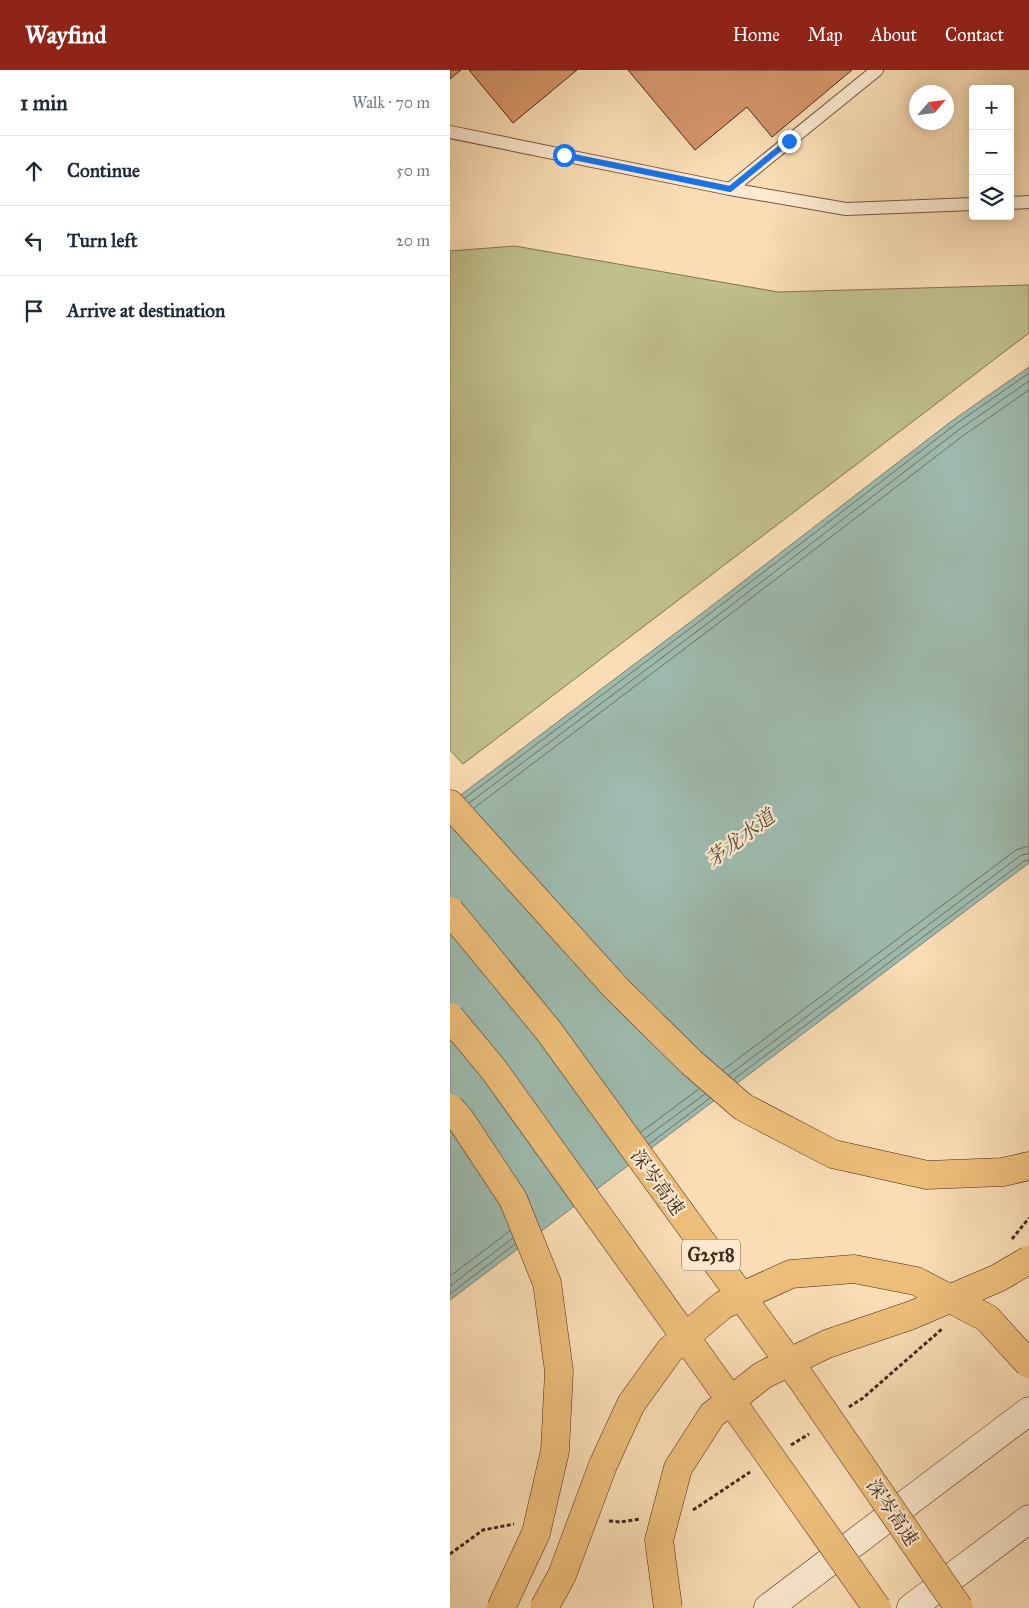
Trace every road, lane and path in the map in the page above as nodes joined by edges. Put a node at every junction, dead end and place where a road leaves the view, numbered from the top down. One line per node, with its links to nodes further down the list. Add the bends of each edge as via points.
1 (876, 70): 3 (lane)
2 (450, 132): 3 (lane)
3 (730, 189): 6 (lane, via 846,209)
4 (1029, 202): 5 (lane)
5 (1014, 203)
6 (969, 204)
7 (450, 804): 11 (highway, via 616,988 691,1062 743,1107 833,1154 927,1175 1003,1172)
8 (450, 911): 22 (highway, 深岑高速 / G2518, bridge, via 559,1046 802,1380)
9 (450, 1017): 20 (highway, bridge, via 494,1070)
10 (450, 1108): 16 (highway, bridge, via 514,1199 547,1283 559,1371 555,1451 536,1533)
11 (1029, 1166)
12 (1029, 1260): 18 (highway, bridge, via 998,1278 912,1315 827,1344 763,1374 712,1415 678,1468 659,1540)
13 (1029, 1364): 17 (highway, bridge, via 987,1318 916,1281 854,1270 791,1274 723,1305 670,1350 631,1404 603,1465 562,1575)
14 (1029, 1411): 19 (main road)
15 (1029, 1519): 21 (main road)
16 (501, 1608)
17 (544, 1608)
18 (668, 1608)
19 (768, 1608)
20 (877, 1608)
21 (911, 1608)
22 (959, 1608)

